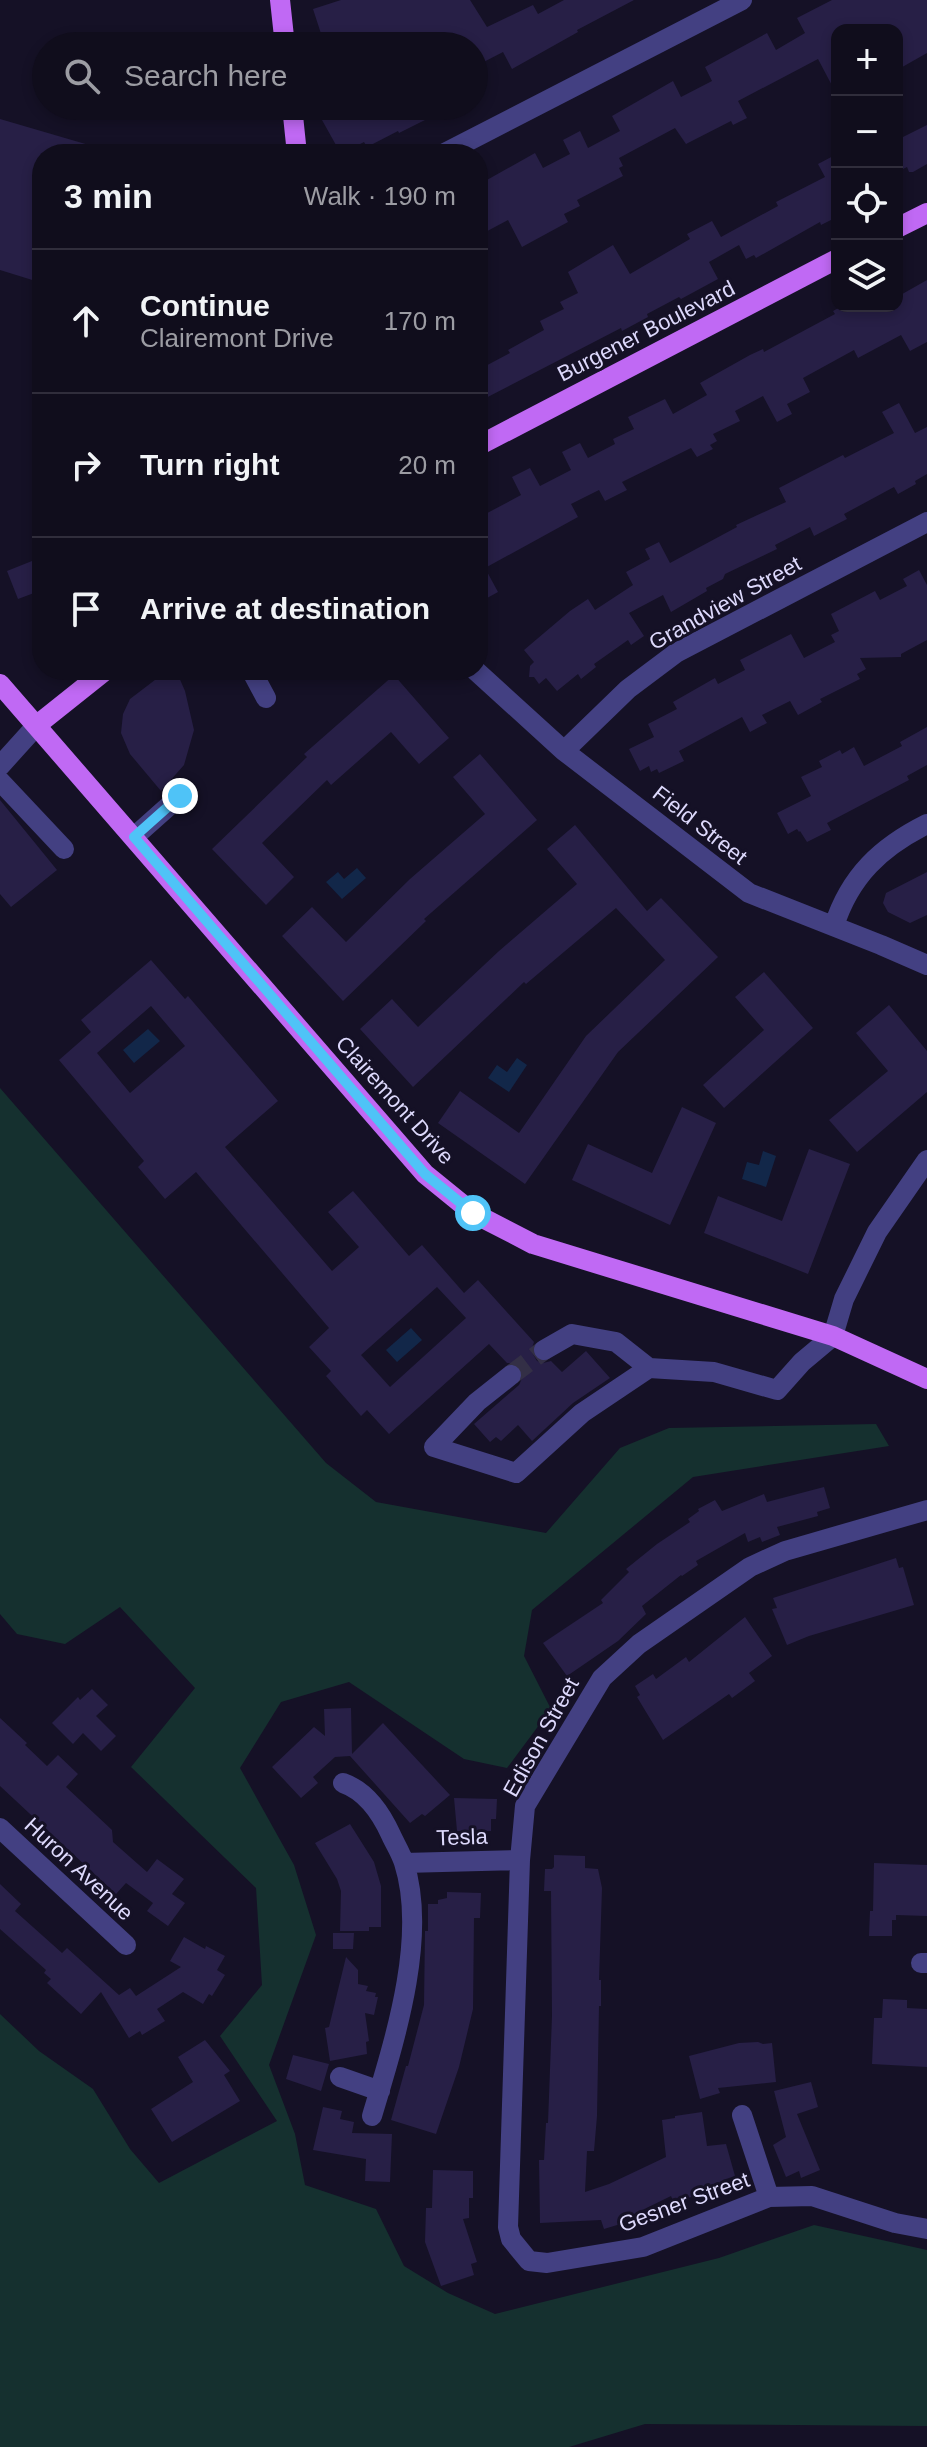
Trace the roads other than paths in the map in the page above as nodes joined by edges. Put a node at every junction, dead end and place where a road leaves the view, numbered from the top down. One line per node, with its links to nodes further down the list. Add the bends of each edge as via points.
1 (280, 0): 3 (main road)
2 (742, 0): 6 (street)
3 (283, 32)
4 (293, 120): 5 (main road)
5 (296, 144)
6 (462, 144)
7 (927, 213): 8 (main road)
8 (903, 225)
9 (831, 262): 10 (main road, Burgener Boulevard)
10 (488, 441)
11 (927, 522): 18 (street, Grandview Street, via 676,653 628,689)
12 (93, 680): 17 (main road)
13 (256, 680): 16 (street)
14 (486, 680): 18 (street, Field Street)
15 (1, 687): 17 (main road, Clairemont Drive)
16 (266, 698)
17 (37, 725): 19 (street); 23 (main road, Clairemont Drive)
18 (564, 751): 25 (street, Field Street, via 749,893)
19 (0, 766)
20 (0, 781): 24 (street)
21 (180, 796): 23 (street)
22 (927, 824): 25 (street, via 869,863 841,905)
23 (134, 837): 28 (main road, Clairemont Drive, via 425,1174 473,1213 533,1244)
24 (64, 849)
25 (834, 926): 26 (street, Field Street)
26 (927, 965)
27 (927, 1160): 28 (street, via 877,1232 844,1299)
28 (833, 1336): 30 (street, via 777,1390 714,1372); 32 (main road, Clairemont Drive)
29 (544, 1350): 30 (street, via 572,1334 616,1342)
30 (649, 1368): 31 (street, via 582,1413 516,1473 434,1447)
31 (511, 1375)
32 (927, 1379)
33 (927, 1510): 36 (street, Edison Street, via 785,1551 750,1567 639,1644 602,1678 525,1806)
34 (343, 1783): 37 (street, via 356,1788 383,1818)
35 (0, 1828): 38 (street, Huron Avenue)
36 (520, 1860): 37 (street, Tesla); 45 (street, Edison Street)
37 (404, 1863): 40 (street, via 411,1943 401,2014)
38 (126, 1945)
39 (340, 2077): 40 (street)
40 (380, 2091): 42 (street)
41 (742, 2115): 43 (street)
42 (372, 2116)
43 (769, 2197): 44 (street, Gesner Street, via 812,2196); 45 (street, Gesner Street, via 643,2247 560,2261 529,2261)
44 (927, 2229)
45 (511, 2239)

